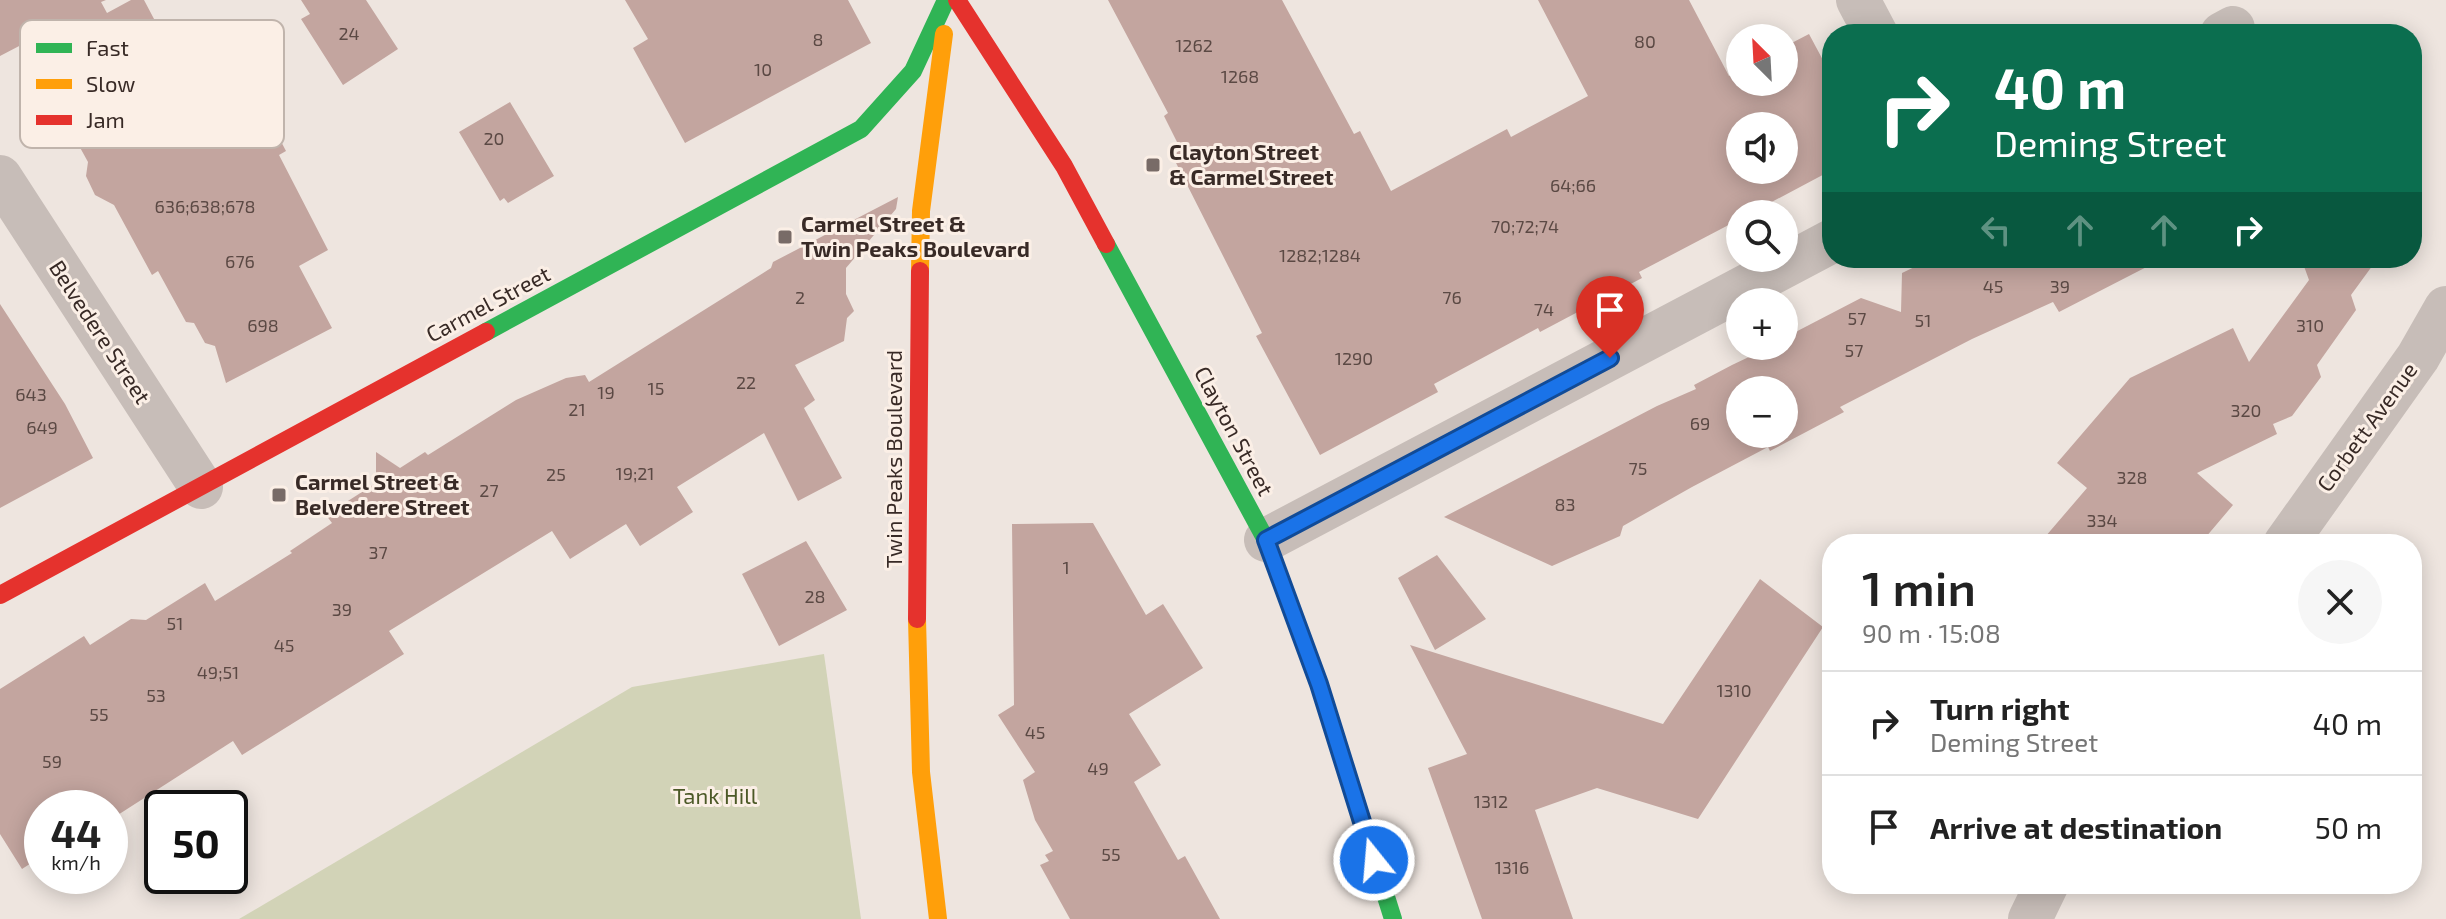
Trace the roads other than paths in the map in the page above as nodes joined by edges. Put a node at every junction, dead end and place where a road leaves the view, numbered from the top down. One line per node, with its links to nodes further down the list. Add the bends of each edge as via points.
1 (948, 0): 8 (main road, Carmel Street, via 913,71 861,129); 13 (main road, Twin Peaks Boulevard, via 924,175 919,263 918,717)
2 (957, 0): 10 (main road, Clayton Street, via 1064,166)
3 (1858, 0): 4 (street)
4 (1871, 24)
5 (0, 177): 8 (street, Belvedere Street)
6 (1822, 246): 10 (street)
7 (2446, 308): 9 (street, Corbett Avenue, via 2418,357)
8 (201, 487): 11 (main road, Carmel Street)
9 (2292, 534)
10 (1266, 540): 14 (main road, Clayton Street, via 1319,684)
11 (0, 595)
12 (2042, 894): 15 (street)
13 (938, 919)
14 (1393, 919)
15 (2030, 919)

